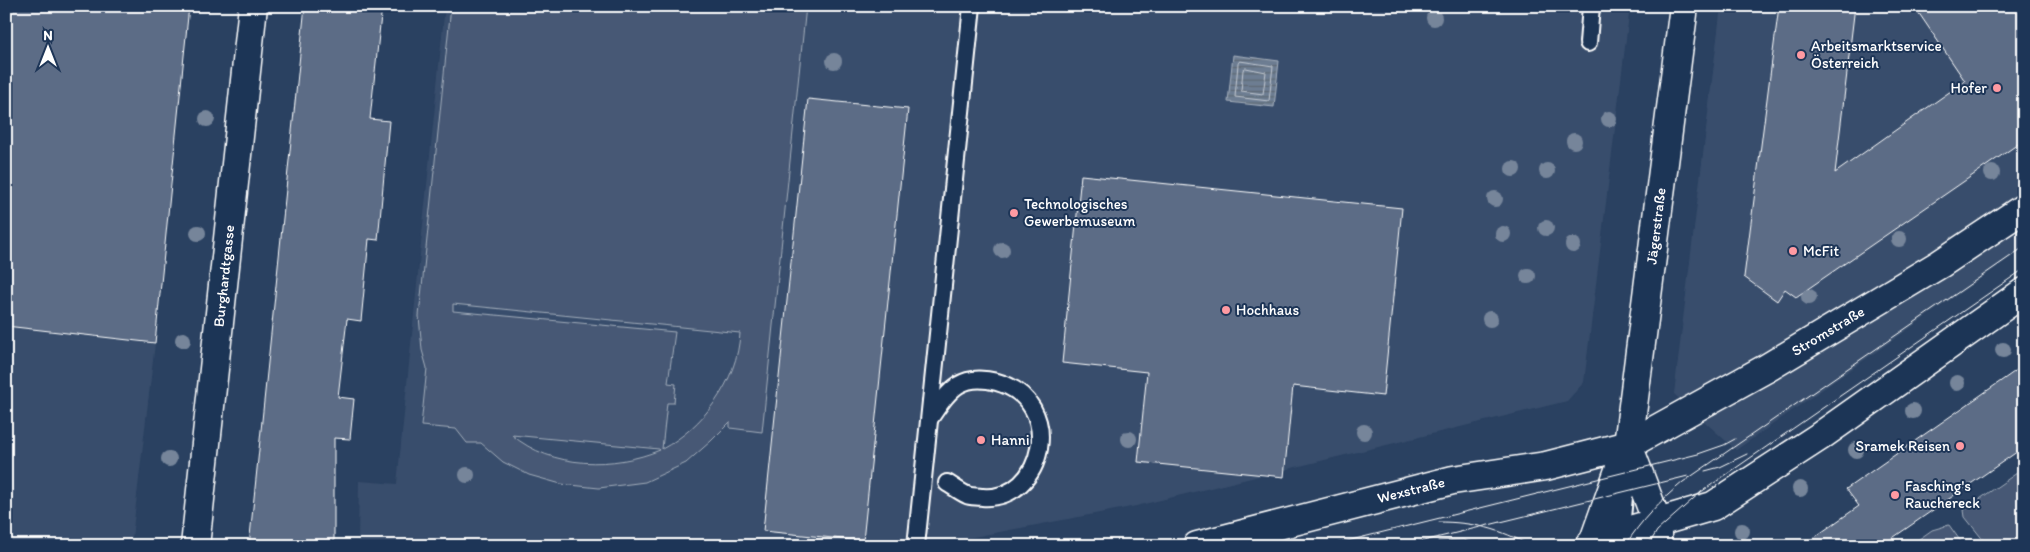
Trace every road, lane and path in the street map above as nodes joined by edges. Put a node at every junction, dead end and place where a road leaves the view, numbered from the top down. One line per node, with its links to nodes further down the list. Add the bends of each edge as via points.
1 (253, 6): 13 (street, Burghardtgasse)
2 (972, 6): 8 (lane)
3 (1591, 6): 5 (lane)
4 (1684, 6): 9 (street, Jägerstraße)
5 (1588, 43)
6 (2024, 208): 9 (street, Stromstraße, via 1940,264 1766,368)
7 (2024, 292): 11 (street, via 1713,506)
8 (930, 418): 10 (lane, via 950,390 970,380 990,380 1010,386 1024,396 1036,412 1039,452 1031,472 1015,487 994,498 968,496); 14 (lane)
9 (1628, 445): 11 (street, Jägerstraße); 12 (lane); 15 (street, Wexstraße, via 1546,466 1453,480); 16 (street, Jägerstraße)
10 (948, 483)
11 (1657, 534): 12 (street)
12 (1625, 541): 16 (street)
13 (195, 546)
14 (916, 546)
15 (1197, 546)
16 (1591, 546)

